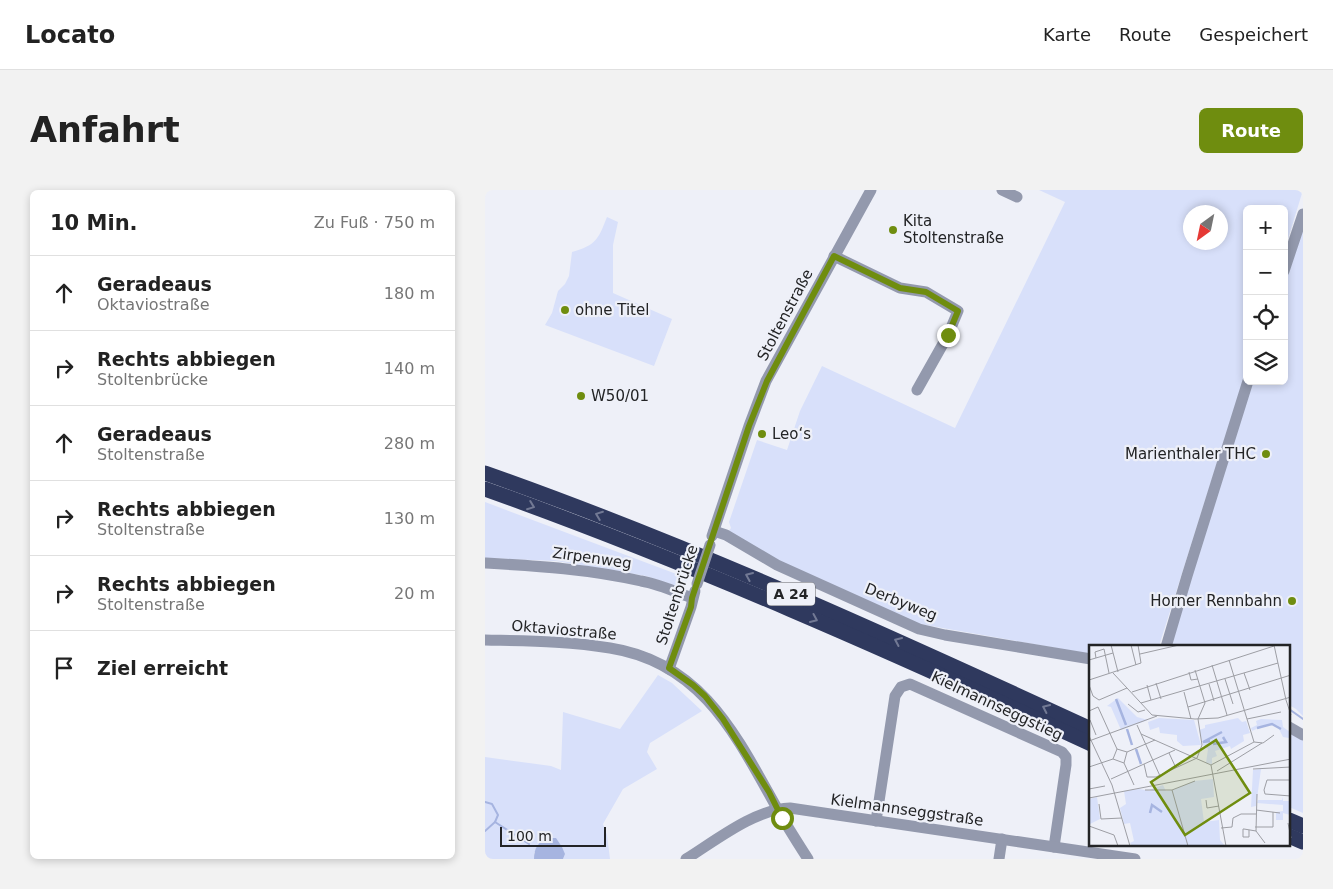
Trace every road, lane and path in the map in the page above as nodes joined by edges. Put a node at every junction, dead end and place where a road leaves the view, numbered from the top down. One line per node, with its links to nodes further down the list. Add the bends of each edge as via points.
1 (871, 190): 5 (street, Stoltenstraße)
2 (1002, 190): 3 (street)
3 (1017, 197)
4 (1303, 214): 6 (street)
5 (834, 256): 8 (street, via 900,288 926,292 958,311); 11 (street, Stoltenstraße, via 767,381)
6 (1288, 260)
7 (1247, 385): 15 (street)
8 (917, 390)
9 (485, 472): 18 (highway, A 24, one-way to 9, via 722,564)
10 (485, 489): 21 (highway, A 24, one-way to 21, via 769,599)
11 (714, 531): 13 (street, Stoltenbrücke, bridge); 16 (street, Derbyweg, via 727,535 777,565 919,629)
12 (485, 563): 13 (street, Zirpenweg, via 562,568 619,577 642,581)
13 (692, 598): 17 (street, Stoltenbrücke)
14 (485, 640): 17 (street, Oktaviostraße, via 550,641 611,648)
15 (1166, 645)
16 (1089, 658)
17 (669, 668): 22 (street, Oktaviostraße, via 693,685 719,712)
18 (1089, 727)
19 (1291, 727): 20 (street)
20 (1303, 736)
21 (1089, 743)
22 (777, 808): 23 (street, Kielmannseggstraße); 30 (street, Kielmannseggstraße, via 756,816); 31 (street, Oktaviostraße)
23 (876, 821): 27 (street, Kielmannseggstraße); 29 (street, Kielmannseggstieg, via 895,696 901,687 910,684 1062,752 1066,764)
24 (1291, 821): 25 (highway)
25 (1303, 826)
26 (1291, 837): 28 (highway)
27 (1002, 839): 29 (street, Kielmannseggstraße); 32 (street)
28 (1303, 842)
29 (1054, 848): 33 (street, Kielmannseggstraße)
30 (686, 859)
31 (808, 859)
32 (999, 859)
33 (1135, 859)

